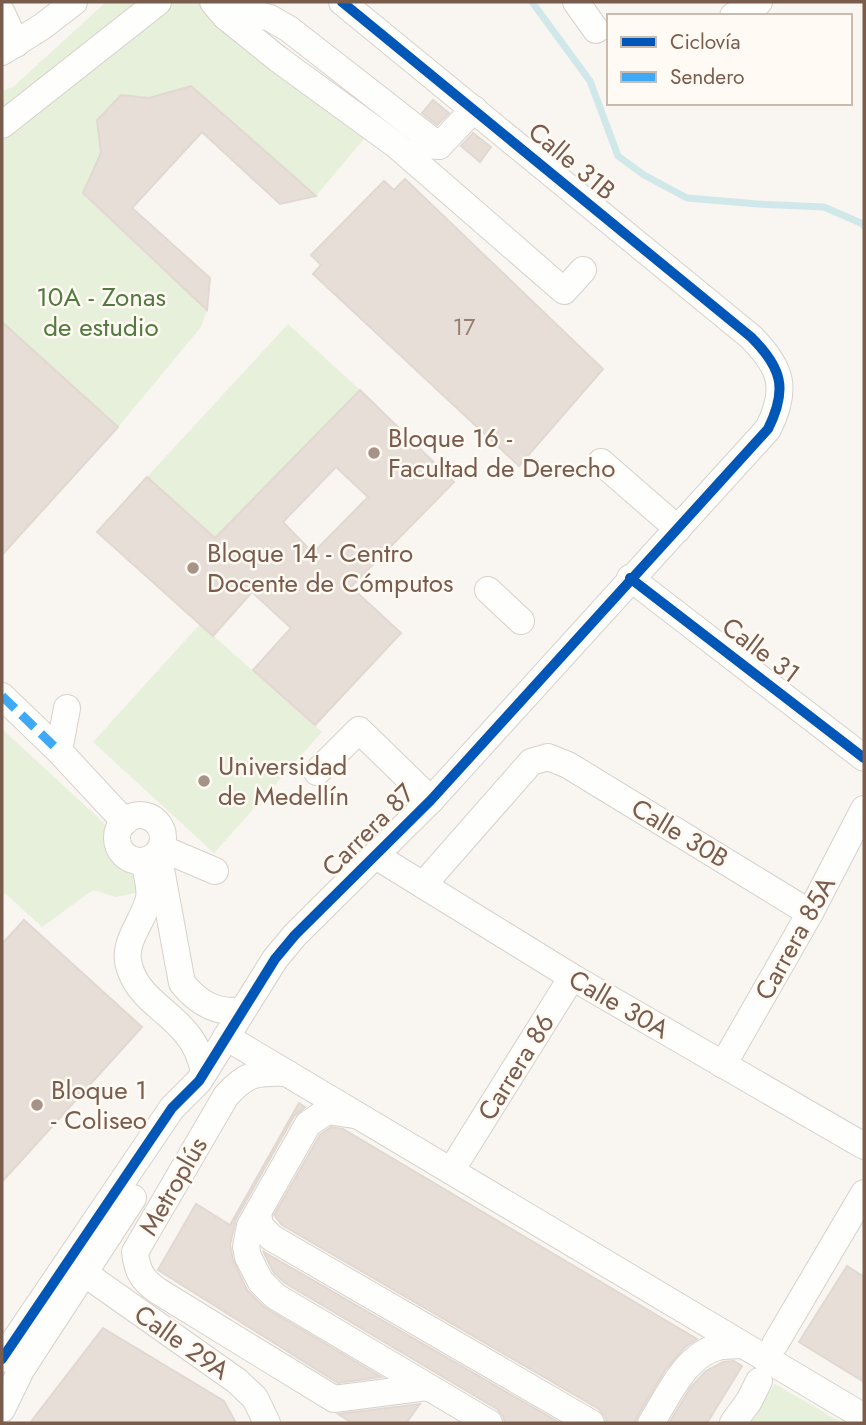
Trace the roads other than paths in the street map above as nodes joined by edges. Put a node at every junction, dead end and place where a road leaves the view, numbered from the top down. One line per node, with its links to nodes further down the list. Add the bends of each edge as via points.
1 (74, 2): 8 (street)
2 (158, 2): 13 (street)
3 (342, 2): 12 (street, Calle 31B)
4 (576, 2): 10 (street)
5 (759, 2): 9 (street)
6 (220, 9): 14 (street, via 278,59); 15 (street, via 270,18 289,29)
7 (2, 13): 11 (street)
8 (41, 14): 11 (street)
9 (737, 14)
10 (596, 30)
11 (9, 48)
12 (474, 108): 15 (street); 17 (street, Calle 31B, via 751,337)
13 (2, 124)
14 (396, 145): 15 (street); 16 (street, via 564,291)
15 (439, 146)
16 (583, 270)
17 (769, 359): 19 (street, Carrera 87, via 778,372 781,390 768,429)
18 (601, 462): 19 (street)
19 (678, 529): 20 (street, Carrera 87)
20 (629, 578): 26 (street, Calle 31); 28 (street, Carrera 87)
21 (488, 590): 22 (street)
22 (521, 621)
23 (2, 696): 25 (street)
24 (67, 708): 25 (street)
25 (59, 751): 30 (street, via 125,822 118,835 120,849 130,859)
26 (864, 758)
27 (317, 772): 28 (street, via 359,730)
28 (430, 800): 31 (street, Carrera 87)
29 (864, 809): 34 (street, Carrera 85A)
30 (154, 854): 32 (street); 36 (street, via 182,983 208,1006); 40 (street, via 150,894 132,934 129,968 141,990 188,1034 201,1060)
31 (376, 856): 33 (street, Calle 30A); 36 (street, Carrera 87, via 295,935)
32 (215, 870)
33 (423, 885): 34 (street, Calle 30B, via 531,762 548,757); 35 (street, Calle 30A)
34 (810, 913): 38 (street, Carrera 85A)
35 (572, 977): 38 (street, Calle 30A); 43 (street, Carrera 86)
36 (242, 1010): 37 (street, Carrera 87)
37 (226, 1037): 39 (street); 40 (street, Carrera 87)
38 (723, 1065): 42 (street, Calle 30A)
39 (287, 1073): 41 (street); 51 (street, Metroplús, via 262,1072 236,1084 135,1252 136,1268 158,1291 334,1399)
40 (201, 1076): 46 (street, Carrera 87, via 186,1116); 49 (street, Carrera 87, via 172,1108)
41 (359, 1116): 45 (street, via 327,1111 308,1125); 48 (street)
42 (864, 1146)
43 (459, 1158)
44 (864, 1193): 47 (street)
45 (258, 1212): 51 (street, via 246,1247 261,1282 275,1296); 56 (street, via 260,1226 272,1238)
46 (84, 1273): 52 (street, Carrera 87); 54 (street, Calle 29A, via 237,1381 255,1398)
47 (775, 1344)
48 (740, 1345): 53 (street); 57 (street, via 719,1346 692,1363)
49 (2, 1359)
50 (759, 1381): 58 (street)
51 (427, 1387): 55 (street)
52 (2, 1409)
53 (864, 1417)
54 (267, 1423)
55 (489, 1423)
56 (591, 1423)
57 (651, 1423)
58 (733, 1423)

